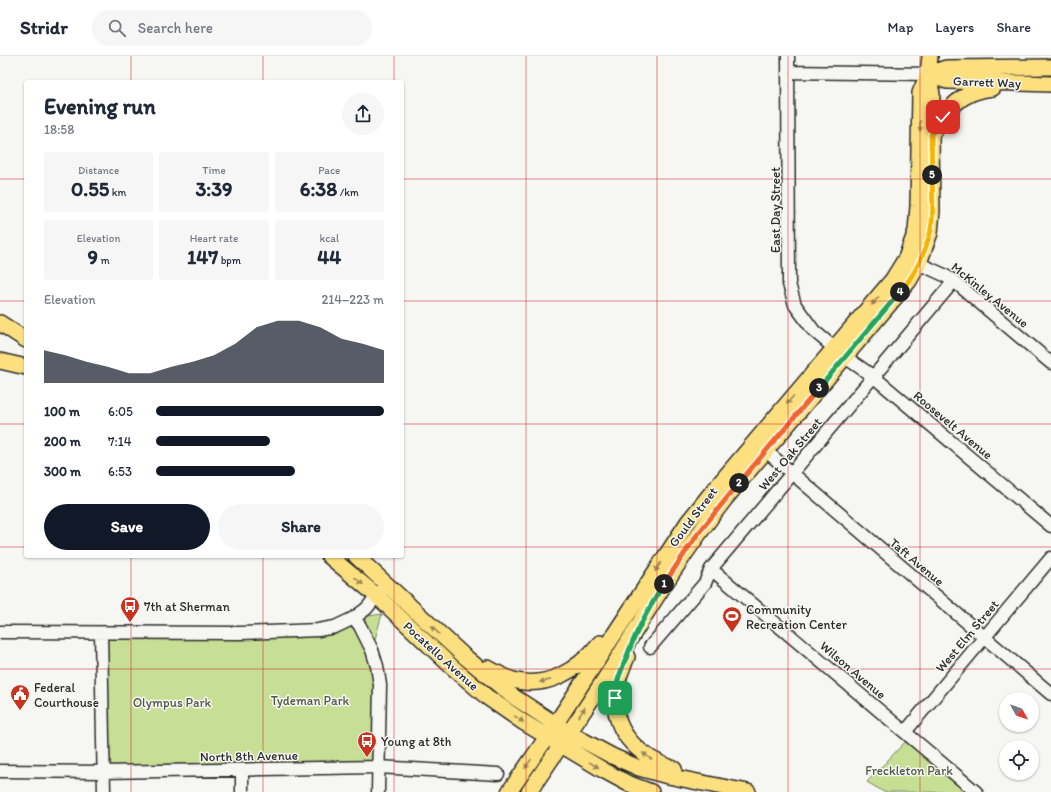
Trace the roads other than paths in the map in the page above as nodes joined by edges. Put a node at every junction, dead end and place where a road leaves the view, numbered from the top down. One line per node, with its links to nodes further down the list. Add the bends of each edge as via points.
1 (788, 56): 6 (street, East Day Street)
2 (930, 56): 7 (main road)
3 (1007, 56): 4 (main road)
4 (1036, 67): 5 (main road, Garrett Way); 7 (main road, Garrett Way, via 946,68)
5 (1051, 67)
6 (788, 72): 7 (street); 15 (street, East Day Street, via 789,284 794,305 814,331)
7 (928, 74): 8 (main road, Garrett Way, via 947,81); 10 (main road, via 932,94); 11 (main road, one-way to 11, via 920,93 918,206)
8 (1010, 83): 9 (main road, Garrett Way); 10 (main road, via 968,95 954,104)
9 (1051, 84)
10 (931, 135): 11 (main road, via 930,233)
11 (912, 260): 12 (street, McKinley Avenue); 15 (main road, Gould Street, via 893,279)
12 (954, 282): 17 (street, McKinley Avenue); 19 (street, West Oak Street)
13 (0, 324): 14 (main road)
14 (24, 339)
15 (840, 353): 19 (street, Roosevelt Avenue); 20 (main road, Gould Street); 30 (main road, Gould Street, one-way to 30, via 700,506)
16 (0, 361): 18 (main road)
17 (1051, 362)
18 (24, 367)
19 (874, 377): 21 (street, West Oak Street); 22 (street, Roosevelt Avenue)
20 (766, 451): 21 (street, Taft Avenue); 29 (main road, Gould Street, via 697,535)
21 (792, 474): 26 (street, West Oak Street); 34 (street, Taft Avenue)
22 (1051, 526)
23 (331, 558): 28 (main road, Pocatello Avenue, one-way to 28)
24 (358, 558): 27 (main road, Pocatello Avenue)
25 (1051, 558): 34 (street, West Elm Street)
26 (711, 569): 35 (street, West Oak Street, via 704,583); 39 (street, Wilson Avenue)
27 (387, 585): 28 (street); 36 (main road, Pocatello Avenue, one-way to 27)
28 (377, 596): 31 (street); 40 (main road, Pocatello Avenue, one-way to 40, via 487,697)
29 (655, 598): 41 (main road, Gould Street, one-way to 29); 47 (main road, one-way to 29, via 648,758 632,743 620,725 617,715 615,696 620,671)
30 (628, 613): 36 (main road, one-way to 36, via 577,666 564,675 547,681 510,679); 38 (main road, Gould Street)
31 (354, 618): 33 (street, via 335,627 318,630); 42 (street, via 372,650 377,666 380,685)
32 (0, 632): 33 (street)
33 (101, 633): 45 (street)
34 (984, 638): 37 (street, Taft Avenue); 39 (street, West Elm Street)
35 (650, 647)
36 (464, 656): 38 (main road, Pocatello Avenue, via 511,695)
37 (1051, 694)
38 (556, 724): 40 (main road, Gould Street); 41 (main road, Pocatello Avenue)
39 (905, 732): 55 (street, Wilson Avenue)
40 (547, 736): 41 (main road, Pocatello Avenue); 51 (main road, Gould Street, one-way to 51)
41 (565, 739): 47 (main road, via 639,768); 52 (main road, Gould Street); 53 (main road, one-way to 53, via 603,770)
42 (378, 767): 43 (street, North 8th Avenue); 46 (street, North 8th Avenue); 50 (street)
43 (242, 770): 45 (street, North 8th Avenue); 49 (street)
44 (0, 771): 45 (street, North 8th Avenue)
45 (104, 772): 48 (street)
46 (498, 774)
47 (708, 784): 54 (main road)
48 (104, 792)
49 (242, 792)
50 (378, 792)
51 (509, 792)
52 (529, 792)
53 (651, 792)
54 (748, 792)
55 (976, 792)

